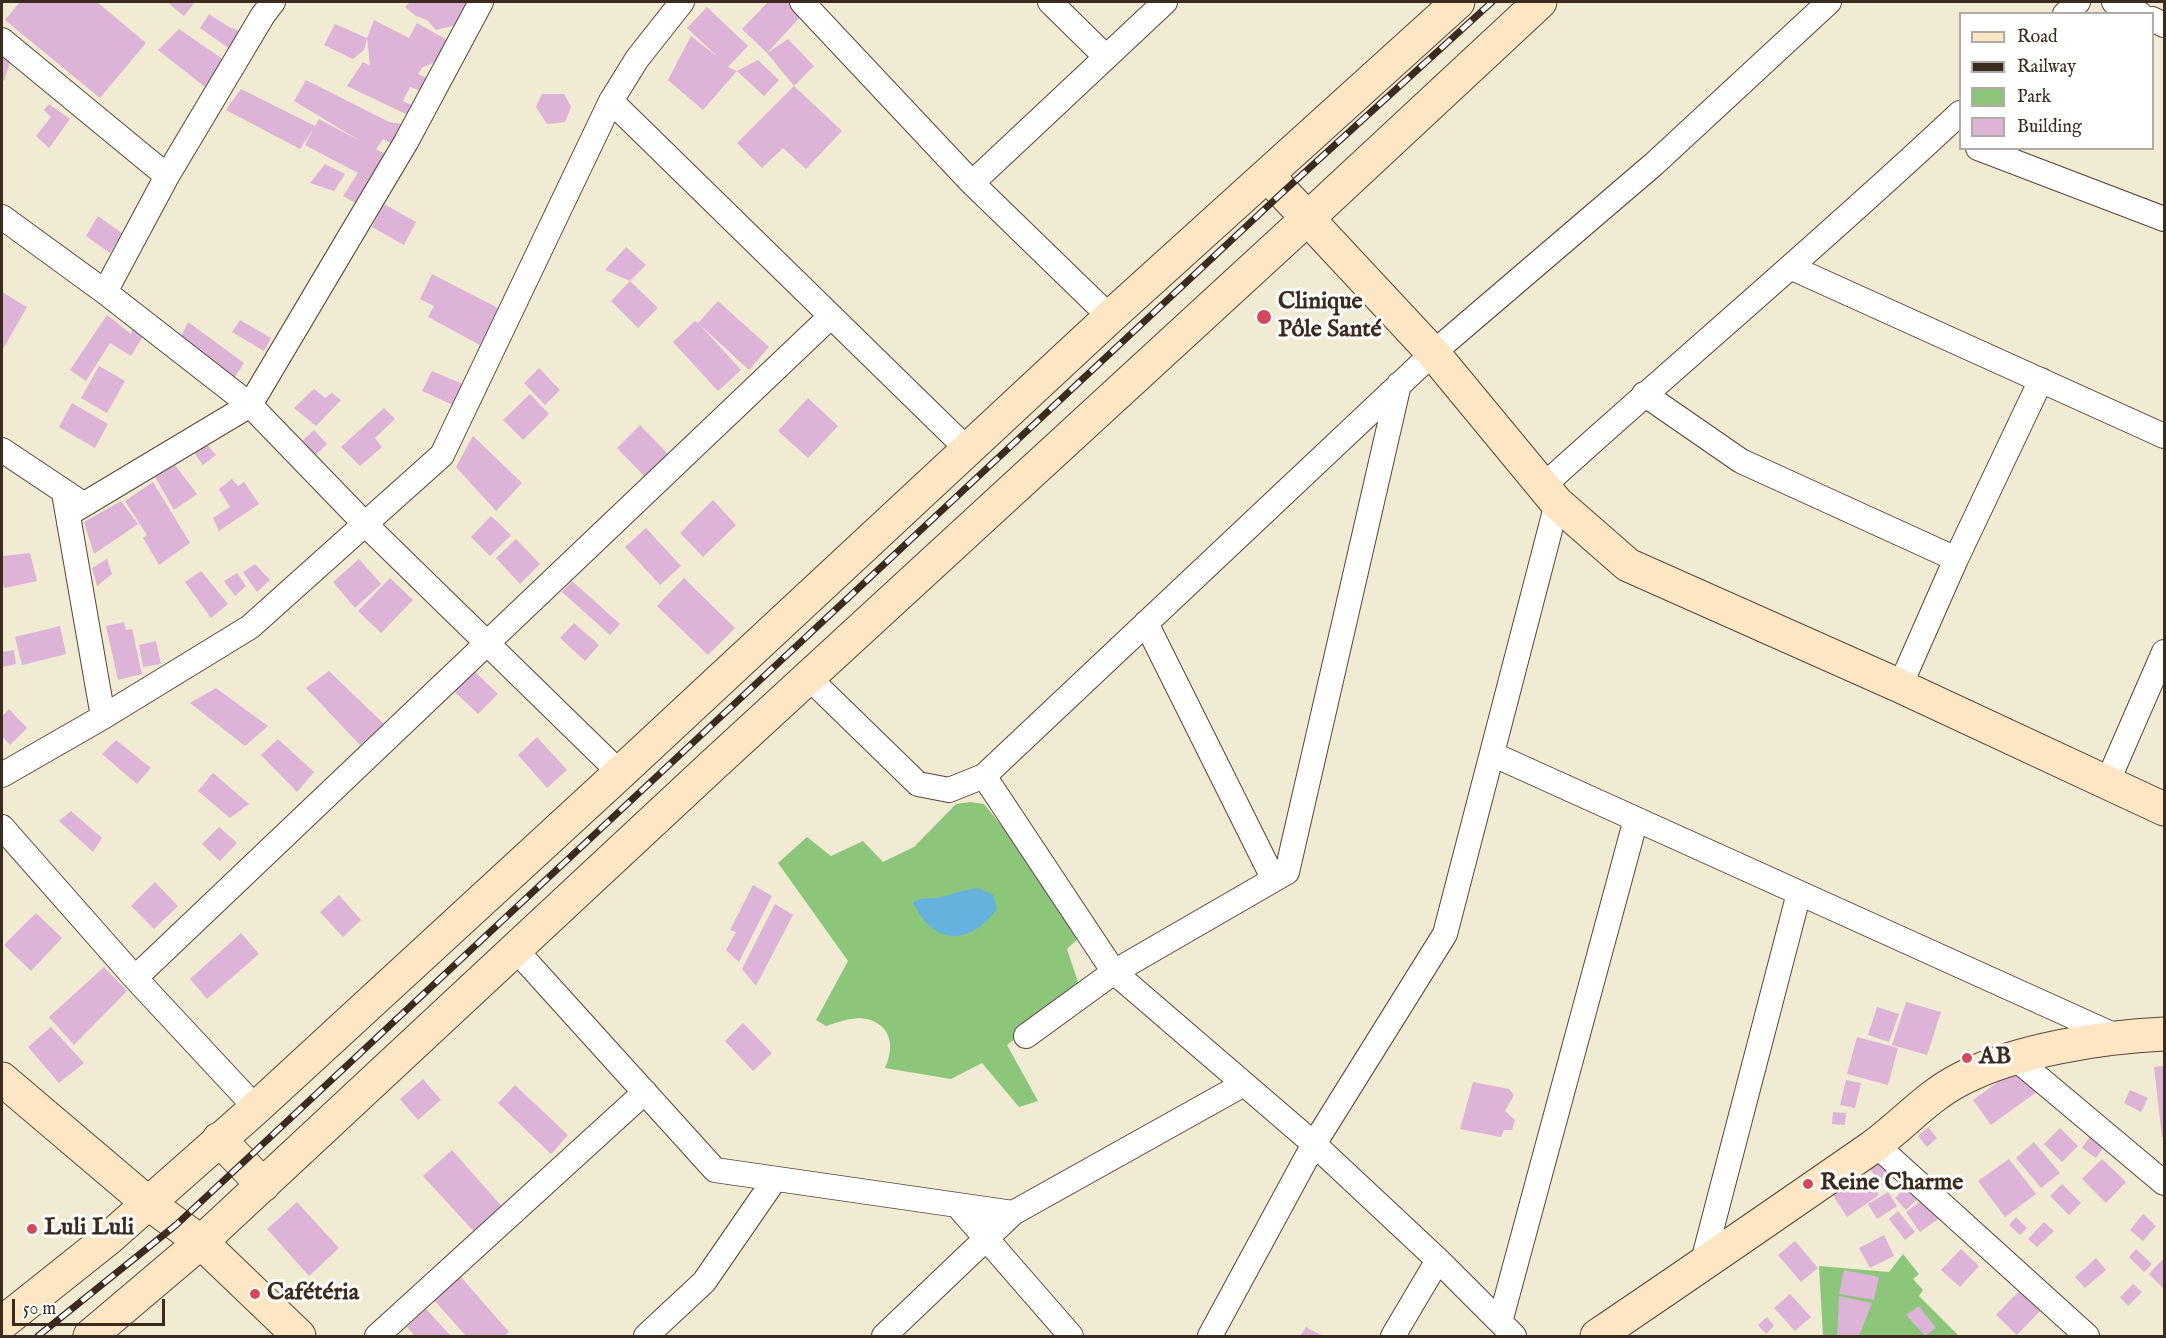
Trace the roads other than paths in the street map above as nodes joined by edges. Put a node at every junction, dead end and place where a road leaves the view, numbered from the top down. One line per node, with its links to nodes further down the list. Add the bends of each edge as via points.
1 (481, 2): 32 (street, via 406,142)
2 (681, 2): 14 (street, via 636,59)
3 (802, 2): 20 (street)
4 (1050, 2): 13 (street)
5 (1165, 2): 13 (street)
6 (1458, 2): 18 (main road)
7 (1540, 2): 22 (main road)
8 (1829, 2): 28 (street, via 1654,164)
9 (2114, 2): 11 (street)
10 (261, 6): 19 (street)
11 (2136, 12)
12 (2, 40): 19 (street)
13 (1106, 56): 20 (street)
14 (611, 101): 26 (street); 38 (street, via 442,455)
15 (1959, 114): 16 (street)
16 (1949, 138): 24 (street)
17 (1983, 150): 23 (street)
18 (1267, 175): 22 (main road); 27 (main road)
19 (167, 176): 25 (street)
20 (972, 183): 27 (street)
21 (2, 217): 25 (street)
22 (1308, 218): 28 (main road); 43 (main road)
23 (2164, 219)
24 (1790, 267): 29 (street); 31 (street)
25 (105, 292): 32 (street)
26 (831, 316): 35 (street); 41 (street)
27 (1110, 317): 35 (main road)
28 (1433, 353): 30 (street); 36 (main road)
29 (2042, 380): 33 (street); 39 (street)
30 (1399, 384): 40 (street); 54 (street, via 1287,872)
31 (1644, 394): 36 (street); 39 (street, via 1741,461)
32 (250, 405): 37 (street); 38 (street)
33 (2164, 436)
34 (2, 450): 37 (street)
35 (968, 450): 47 (main road)
36 (1549, 495): 44 (main road, via 1628,565); 46 (street)
37 (72, 504): 45 (street)
38 (366, 524): 41 (street); 45 (street, via 250,627)
39 (1956, 559): 44 (street)
40 (1146, 623): 49 (street); 54 (street)
41 (489, 643): 47 (street); 58 (street)
42 (2164, 652): 50 (street)
43 (808, 677): 49 (street, via 918,784 949,790); 56 (main road)
44 (1899, 686): 50 (main road)
45 (103, 717): 48 (street)
46 (1492, 754): 52 (street); 68 (street, via 1445,934)
47 (620, 773): 66 (main road)
48 (2, 775)
49 (984, 776): 57 (street)
50 (2107, 783): 51 (main road)
51 (2164, 809)
52 (1636, 819): 55 (street); 81 (street)
53 (2, 826): 58 (street)
54 (1274, 878): 57 (street)
55 (1799, 892): 61 (street); 79 (street)
56 (515, 949): 65 (street); 72 (main road)
57 (1114, 972): 60 (street); 64 (street)
58 (135, 978): 66 (street)
59 (2164, 1034): 61 (main road)
60 (1026, 1036)
61 (2118, 1037): 62 (main road)
62 (2015, 1058): 69 (main road, via 1961,1078 1925,1101); 71 (street)
63 (2, 1079): 73 (main road)
64 (1244, 1084): 68 (street); 75 (street)
65 (645, 1092): 70 (street, via 715,1170); 84 (street)
66 (256, 1108): 67 (main road)
67 (219, 1139): 72 (main road); 73 (main road)
68 (1314, 1144): 78 (street); 88 (street)
69 (1875, 1144): 79 (main road); 91 (street)
70 (775, 1179): 74 (street); 85 (street, via 704,1282)
71 (2164, 1183)
72 (262, 1185): 77 (main road)
73 (148, 1203): 77 (main road); 80 (main road)
74 (957, 1205): 75 (street); 76 (street)
75 (1013, 1213): 76 (street)
76 (986, 1239): 86 (street); 87 (street)
77 (201, 1242): 82 (main road); 83 (main road)
78 (1438, 1260): 81 (street); 89 (street)
79 (1702, 1265): 90 (main road)
80 (2, 1323)
81 (1507, 1329)
82 (90, 1336)
83 (299, 1336)
84 (377, 1336)
85 (646, 1336)
86 (884, 1336)
87 (1071, 1336)
88 (1210, 1336)
89 (1393, 1336)
90 (1597, 1336)
91 (2086, 1336)

